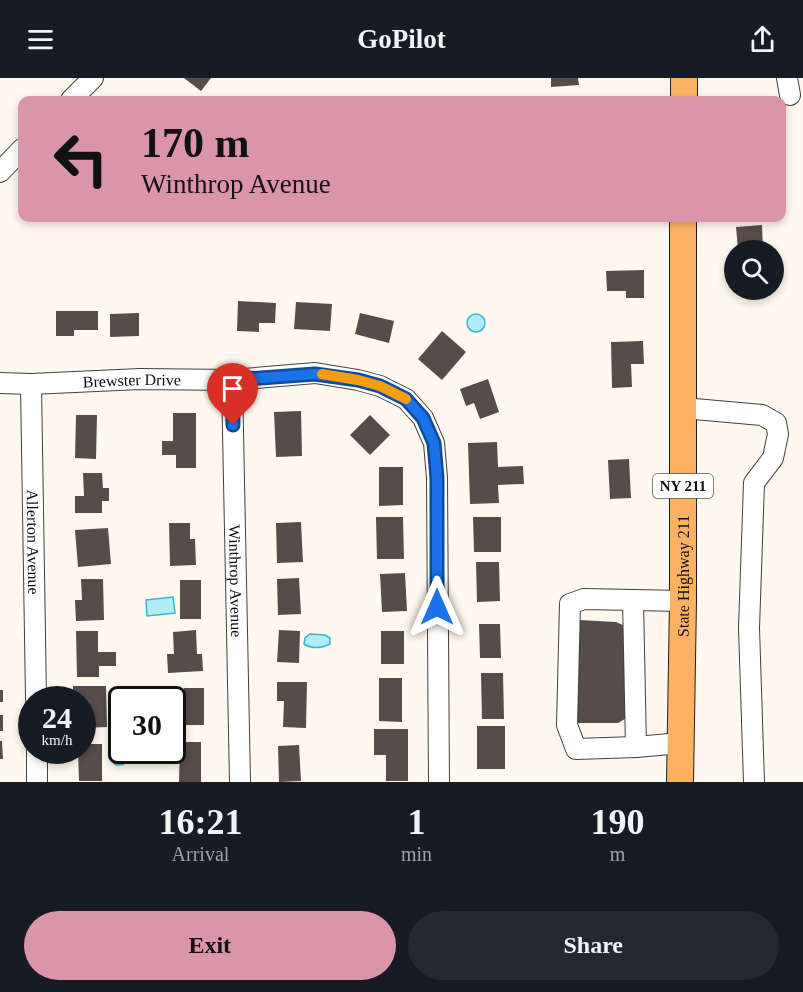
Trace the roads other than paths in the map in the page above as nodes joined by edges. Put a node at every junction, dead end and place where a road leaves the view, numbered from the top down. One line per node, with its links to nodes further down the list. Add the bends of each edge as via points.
1 (93, 78): 3 (street)
2 (684, 78): 4 (main road)
3 (75, 96)
4 (684, 96)
5 (18, 153): 6 (street)
6 (0, 172)
7 (683, 222): 11 (main road, State Highway 211 / NY 211)
8 (232, 380): 10 (street, Brewster Drive); 19 (street, Winthrop Avenue); 20 (street, Brewster Drive, via 315,374 358,380 406,399 423,418 434,443 437,478)
9 (0, 383): 10 (street, Brewster Drive)
10 (31, 384): 14 (street, Allerton Avenue)
11 (683, 408): 13 (main road, State Highway 211 / NY 211); 22 (street, via 762,415 776,423 773,458 754,483 749,628)
12 (633, 600): 13 (street); 15 (street); 15 (street, via 584,599 570,603 567,724 576,749)
13 (683, 601): 16 (main road, State Highway 211 / NY 211)
14 (36, 686)
15 (636, 747): 16 (street)
16 (681, 749): 21 (main road, NY 211)
17 (37, 764): 18 (street)
18 (38, 782)
19 (240, 782)
20 (439, 782)
21 (681, 782)
22 (754, 782)

